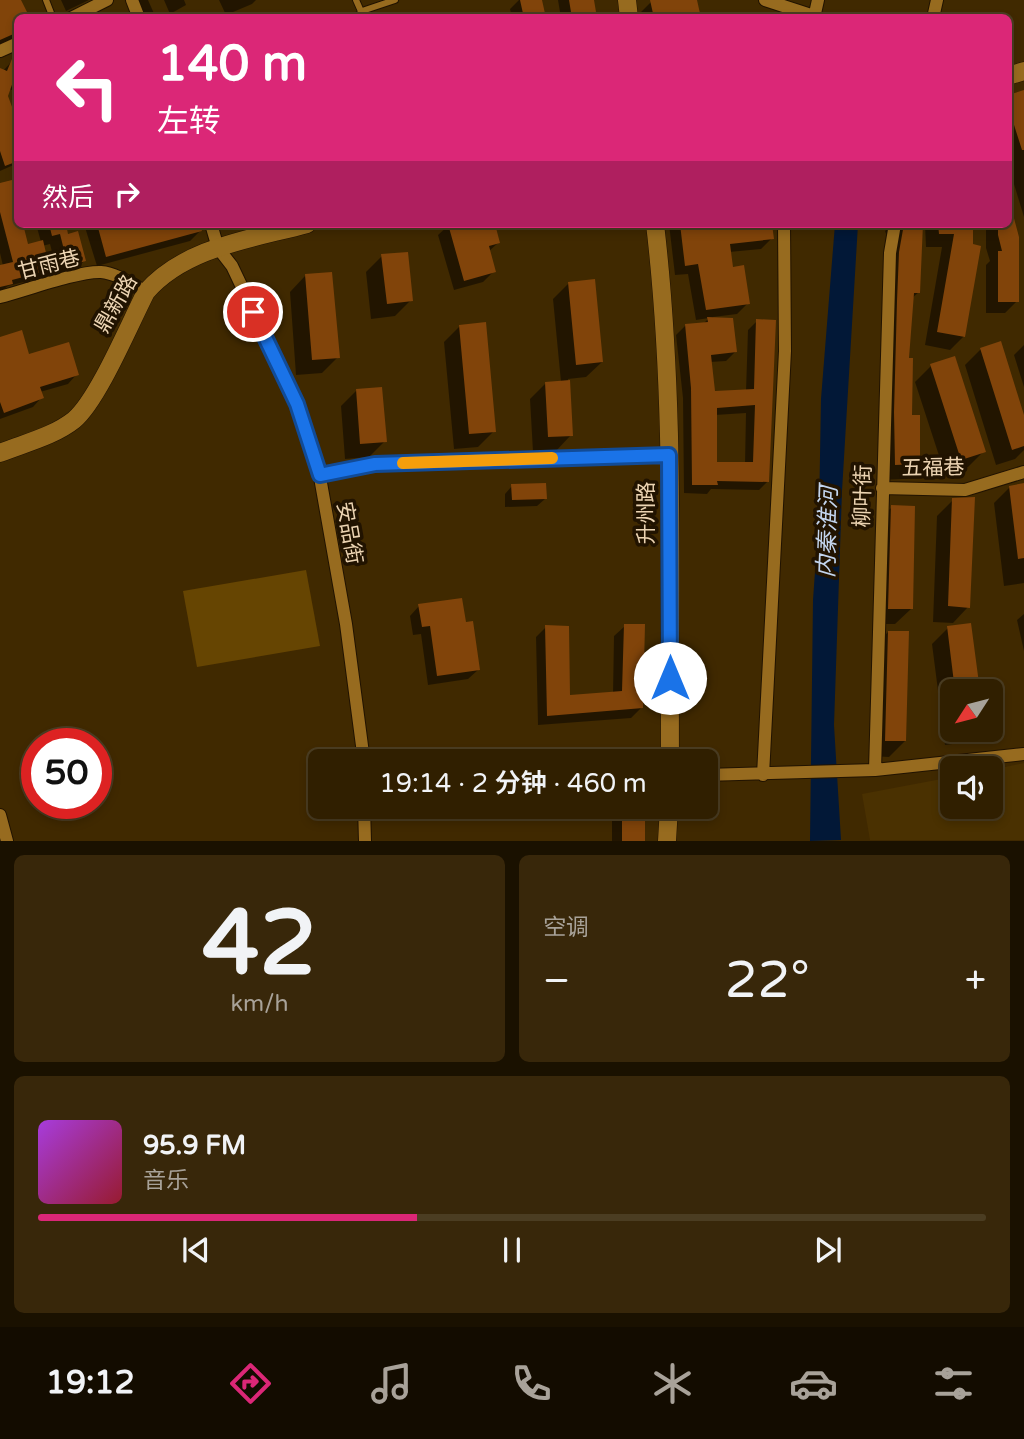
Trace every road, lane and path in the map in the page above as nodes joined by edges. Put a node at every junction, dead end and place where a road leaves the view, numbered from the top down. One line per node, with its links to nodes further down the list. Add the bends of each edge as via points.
1 (107, 0): 4 (street)
2 (395, 0): 5 (lane)
3 (765, 0): 6 (street)
4 (79, 14)
5 (365, 14)
6 (805, 14)
7 (212, 228): 12 (street, 安品街)
8 (292, 228): 12 (main road, 鼎新路)
9 (655, 228): 16 (main road, 升州路, via 664,303)
10 (784, 228): 25 (street, via 785,351)
11 (894, 228): 19 (street, 柳叶街)
12 (218, 248): 13 (main road, 鼎新路, via 178,265); 18 (street, 安品街, via 232,266 297,404)
13 (146, 292): 14 (street, 甘雨巷, via 102,272); 15 (main road, 鼎新路, via 90,402 75,419 55,432)
14 (0, 297)
15 (0, 453)
16 (669, 455): 18 (street, via 375,464); 21 (main road, 升州路)
17 (1024, 472): 19 (street, 五福巷, via 965,489)
18 (320, 475): 20 (street, 安品街)
19 (882, 488): 23 (street, 柳叶街)
20 (362, 749)
21 (670, 749)
22 (1024, 754): 23 (street)
23 (869, 770): 25 (street)
24 (718, 775): 25 (street)
25 (763, 775)
26 (0, 815): 29 (street)
27 (364, 819): 30 (street)
28 (668, 819): 31 (main road)
29 (7, 841)
30 (365, 841)
31 (667, 841)

